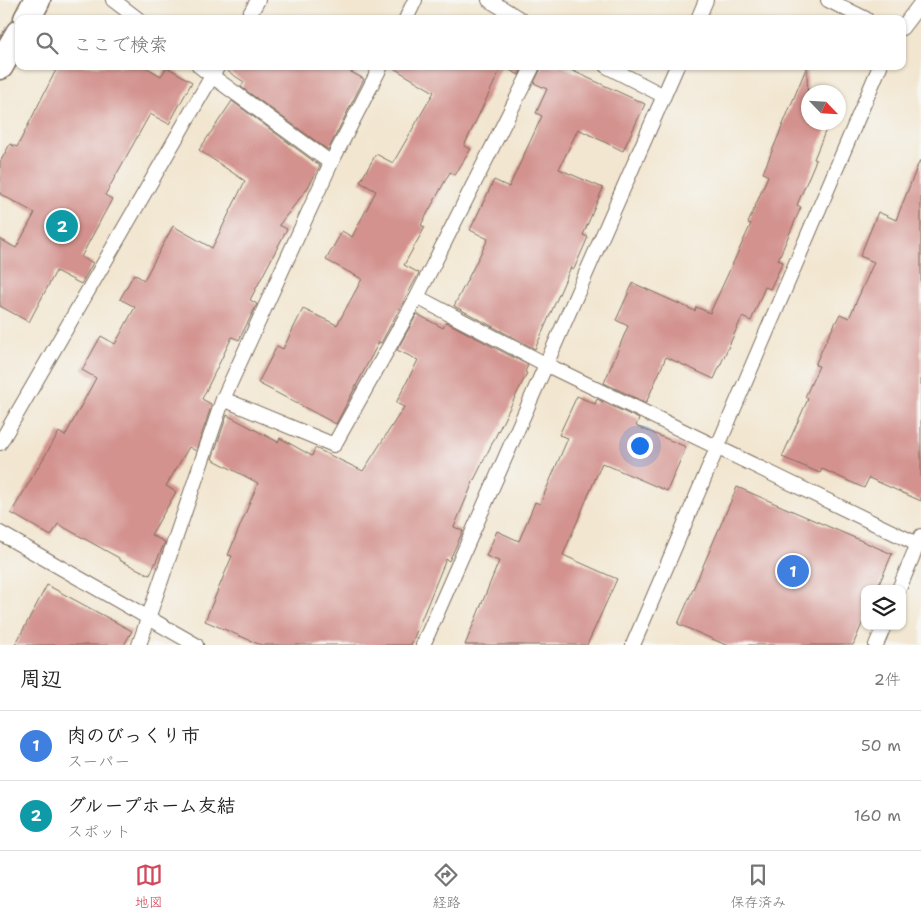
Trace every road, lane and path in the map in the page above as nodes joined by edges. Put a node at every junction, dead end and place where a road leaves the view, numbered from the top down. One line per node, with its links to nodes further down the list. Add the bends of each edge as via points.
1 (37, 0): 9 (street)
2 (113, 0): 10 (lane)
3 (258, 0): 11 (lane)
4 (415, 0): 12 (lane)
5 (489, 0): 13 (lane)
6 (706, 0): 14 (lane)
7 (828, 0): 15 (lane)
8 (921, 3): 16 (lane)
9 (28, 15)
10 (133, 15)
11 (249, 15)
12 (408, 15)
13 (513, 15)
14 (700, 15)
15 (858, 15)
16 (906, 23)
17 (15, 40): 18 (street)
18 (0, 66)
19 (379, 70): 26 (lane)
20 (531, 70): 27 (lane)
21 (614, 70): 25 (lane)
22 (675, 70): 25 (lane)
23 (878, 70): 31 (lane)
24 (215, 71): 26 (lane); 30 (lane)
25 (664, 96): 28 (lane)
26 (331, 163): 29 (lane)
27 (417, 297): 28 (lane); 29 (lane, via 334,444)
28 (547, 365): 31 (lane); 39 (lane)
29 (223, 399): 35 (lane)
30 (0, 442)
31 (717, 446): 33 (lane); 40 (lane)
32 (0, 533): 35 (lane)
33 (920, 542): 34 (lane)
34 (901, 585)
35 (147, 617): 37 (lane); 38 (lane)
36 (882, 630): 41 (lane)
37 (139, 645)
38 (196, 645)
39 (423, 645)
40 (633, 645)
41 (876, 645)

